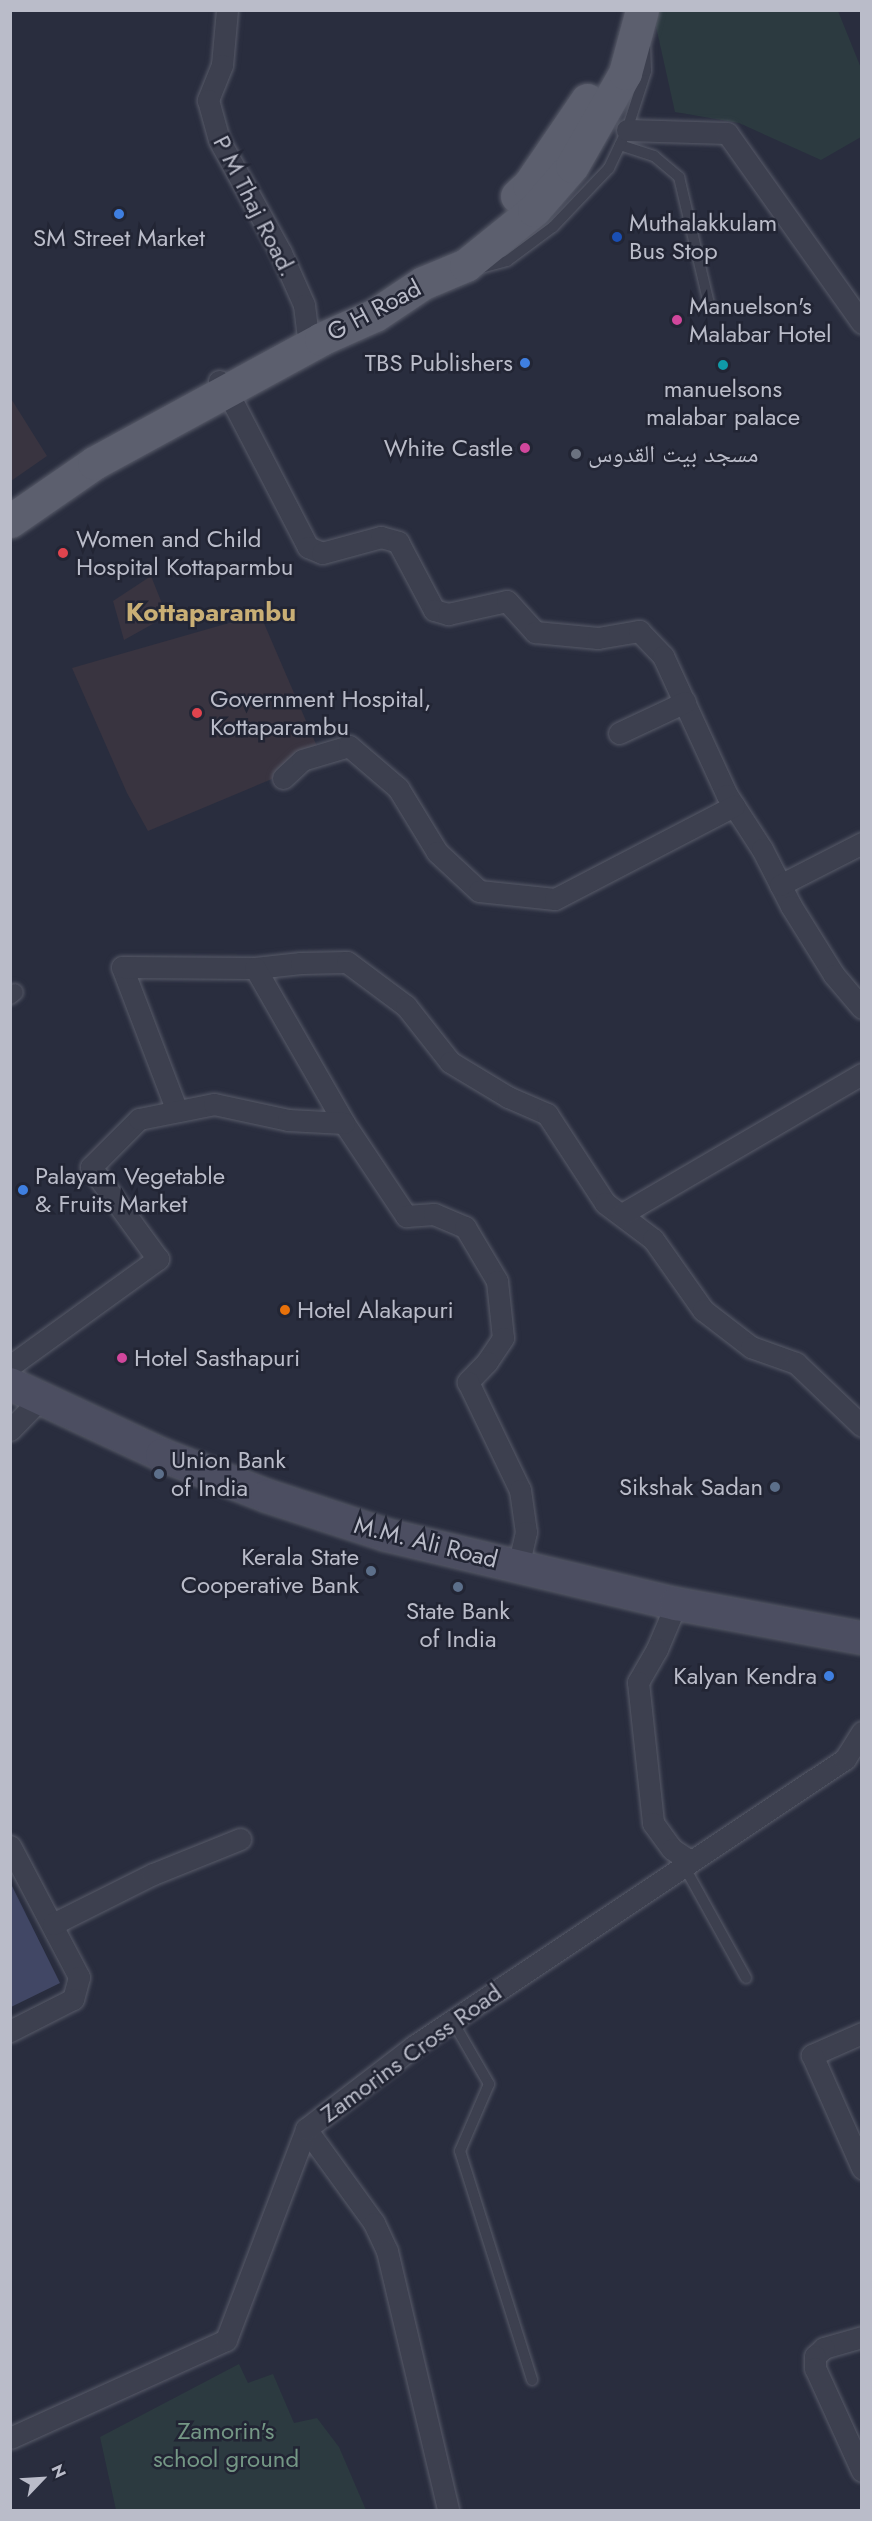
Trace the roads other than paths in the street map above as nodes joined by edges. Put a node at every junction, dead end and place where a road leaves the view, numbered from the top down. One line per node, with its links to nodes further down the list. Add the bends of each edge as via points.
1 (227, 10): 8 (street, P M Thaj Road., via 222,65 208,100 219,140 304,305)
2 (625, 10): 8 (main road, G H Road, via 603,75 529,185 467,240 355,309)
3 (642, 10): 4 (lane, via 646,71); 5 (main road, G H Road, via 625,73 572,166 534,210 466,265)
4 (623, 138): 5 (lane, via 609,168 553,227 507,261); 6 (lane, via 680,177); 7 (street, via 727,133)
5 (423, 283): 9 (main road, G H Road, via 375,315)
6 (709, 304)
7 (861, 323)
8 (308, 332): 9 (main road, G H Road)
9 (222, 385): 10 (main road, G H Road, via 78,454); 11 (main road, G H Road); 12 (street, via 308,547 322,553 381,537 398,542 434,610 448,614 507,601 535,632 598,638 639,632 663,656)
10 (10, 501)
11 (10, 520)
12 (685, 702): 13 (street); 15 (street)
13 (619, 733)
14 (283, 778): 15 (street, via 302,759 349,746 398,788 436,852 479,891 555,899)
15 (734, 806): 17 (street)
16 (861, 843): 17 (street)
17 (780, 885): 19 (street, via 834,975)
18 (255, 968): 21 (street, via 122,967); 22 (street); 23 (street, via 347,962 406,1006 450,1062 508,1097 547,1114 605,1203)
19 (861, 1008)
20 (861, 1074): 23 (street)
21 (177, 1112): 22 (street, via 214,1104 288,1120); 24 (street, via 139,1119 91,1167 158,1259)
22 (344, 1123): 29 (street, via 406,1216 434,1214 465,1227 497,1281 503,1338 468,1382 520,1490 526,1532)
23 (622, 1214): 27 (street, via 653,1239 703,1310 751,1347 796,1363)
24 (10, 1366)
25 (10, 1384): 26 (main road, M.M. Ali Road)
26 (41, 1398): 28 (street); 29 (main road, M.M. Ali Road, via 162,1455 267,1496 386,1535)
27 (861, 1426)
28 (10, 1430)
29 (518, 1566): 30 (main road, M.M. Ali Road)
30 (676, 1604): 31 (main road, M.M. Ali Road); 35 (street, via 638,1682 653,1823)
31 (861, 1638)
32 (861, 1732): 35 (street, Zamorins Cross Road, via 845,1759)
33 (240, 1839): 36 (street, via 153,1874)
34 (10, 1846): 36 (street)
35 (687, 1864): 37 (lane); 38 (street, Zamorins Cross Road)
36 (53, 1924): 39 (street, via 79,1977 73,1999)
37 (746, 1978)
38 (452, 2020): 41 (street, Zamorins Cross Road); 44 (lane, via 489,2084 460,2151)
39 (10, 2031)
40 (861, 2033): 42 (street, via 812,2055)
41 (306, 2128): 45 (street, Zamorins Cross Road, via 226,2340); 47 (street, via 374,2223 387,2251)
42 (861, 2168)
43 (861, 2337): 46 (street, via 824,2348 815,2356 815,2368)
44 (532, 2380)
45 (10, 2438)
46 (861, 2471)
47 (448, 2511)

